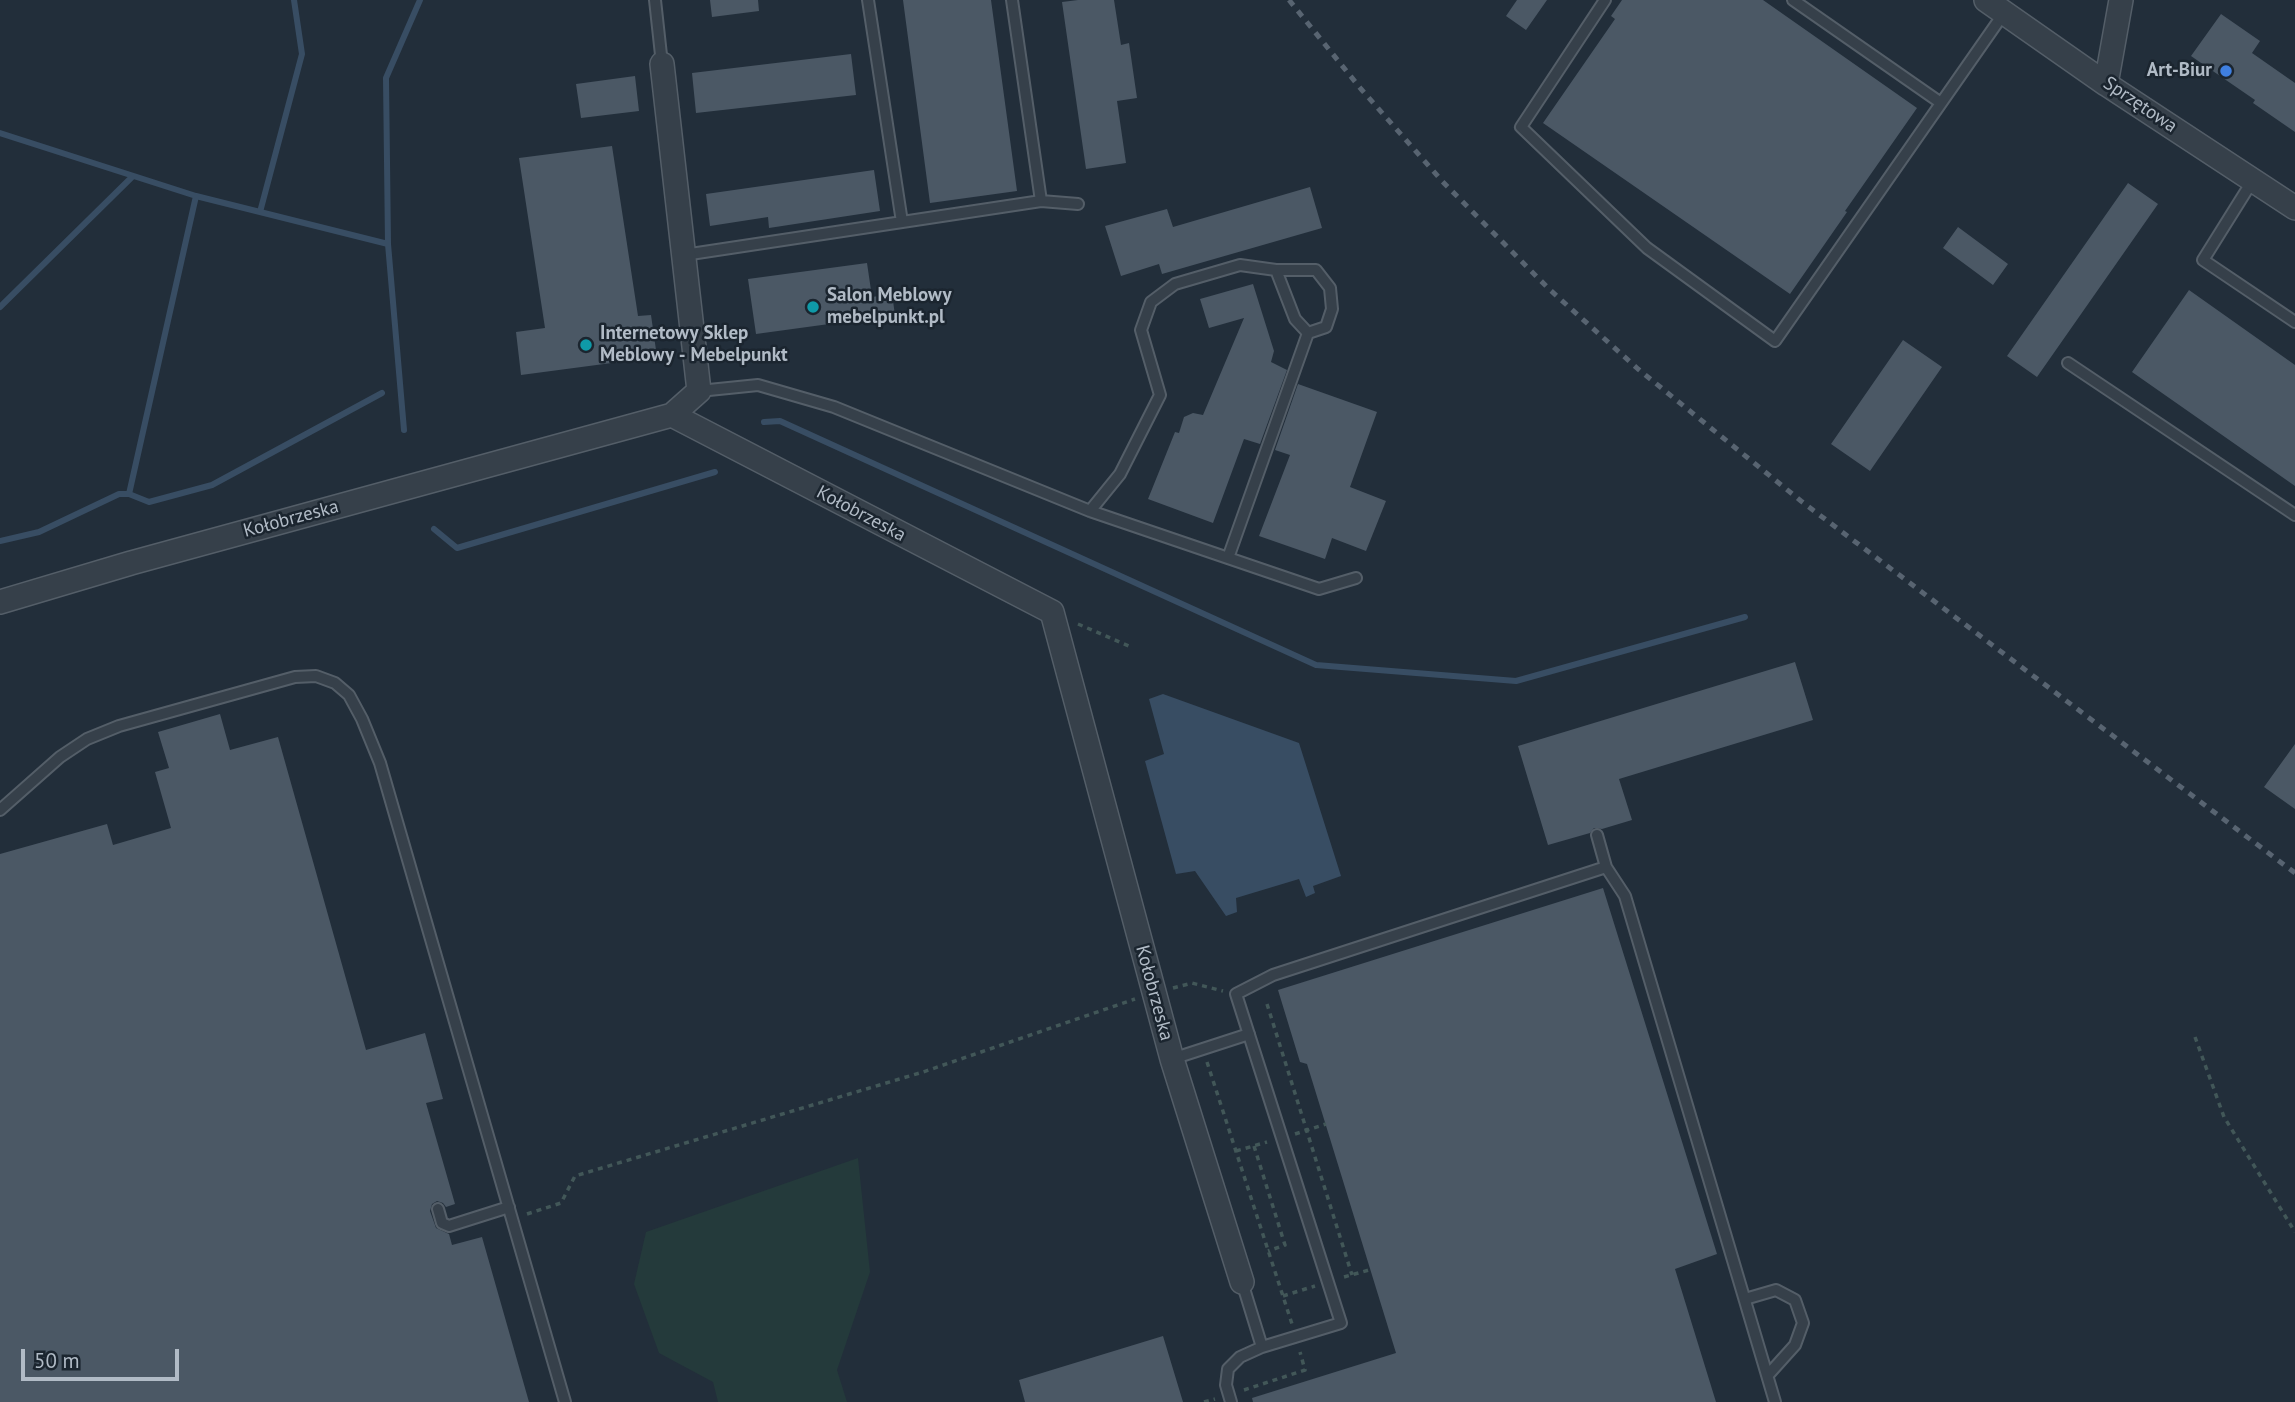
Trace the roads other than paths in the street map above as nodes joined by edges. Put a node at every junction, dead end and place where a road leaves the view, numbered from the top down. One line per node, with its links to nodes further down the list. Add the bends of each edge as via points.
1 (655, 0): 8 (lane)
2 (868, 0): 15 (lane)
3 (1012, 0): 12 (lane)
4 (1605, 0): 10 (lane, via 1521,127 1647,248 1775,341)
5 (1793, 0): 10 (lane)
6 (2122, 0): 9 (street)
7 (1995, 6): 9 (street, Sprzętowa); 10 (lane)
8 (662, 64): 16 (street)
9 (2106, 84): 11 (street, Sprzętowa)
10 (1941, 103)
11 (2253, 180): 14 (street, Sprzętowa); 18 (lane, via 2203,260)
12 (1041, 201): 13 (lane); 15 (lane)
13 (1078, 204)
14 (2295, 208)
15 (902, 222): 16 (lane)
16 (684, 255): 21 (street)
17 (1276, 270): 19 (lane, via 1295,319); 19 (lane, via 1316,271 1330,288 1332,309 1326,327); 23 (lane, via 1240,265 1175,284 1151,302 1141,330 1160,395 1120,474)
18 (2295, 322)
19 (1308, 333): 25 (lane)
20 (2068, 363): 24 (lane)
21 (699, 391): 22 (street); 23 (lane, via 758,385 834,407)
22 (672, 415): 27 (street, Kołobrzeska); 32 (street, Kołobrzeska, via 1052,612)
23 (1090, 511): 25 (lane)
24 (2295, 514)
25 (1228, 558): 26 (lane, via 1319,589)
26 (1356, 578)
27 (0, 602)
28 (0, 810): 34 (lane, via 60,757 119,726 295,677 316,676 335,683 349,695 380,763)
29 (1597, 835): 30 (lane)
30 (1606, 867): 31 (lane, via 1273,975 1236,994); 36 (lane, via 1625,896)
31 (1249, 1034): 32 (lane); 37 (lane, via 1341,1323)
32 (1172, 1059): 35 (street, Kołobrzeska)
33 (438, 1209): 34 (lane, via 442,1223 449,1226)
34 (510, 1212): 39 (lane)
35 (1242, 1282): 37 (lane)
36 (1745, 1299): 38 (lane); 38 (lane, via 1776,1290 1795,1300 1803,1323 1794,1345)
37 (1262, 1347): 40 (lane, via 1240,1357 1228,1369)
38 (1768, 1375): 41 (lane)
39 (565, 1402)
40 (1231, 1402)
41 (1775, 1402)

